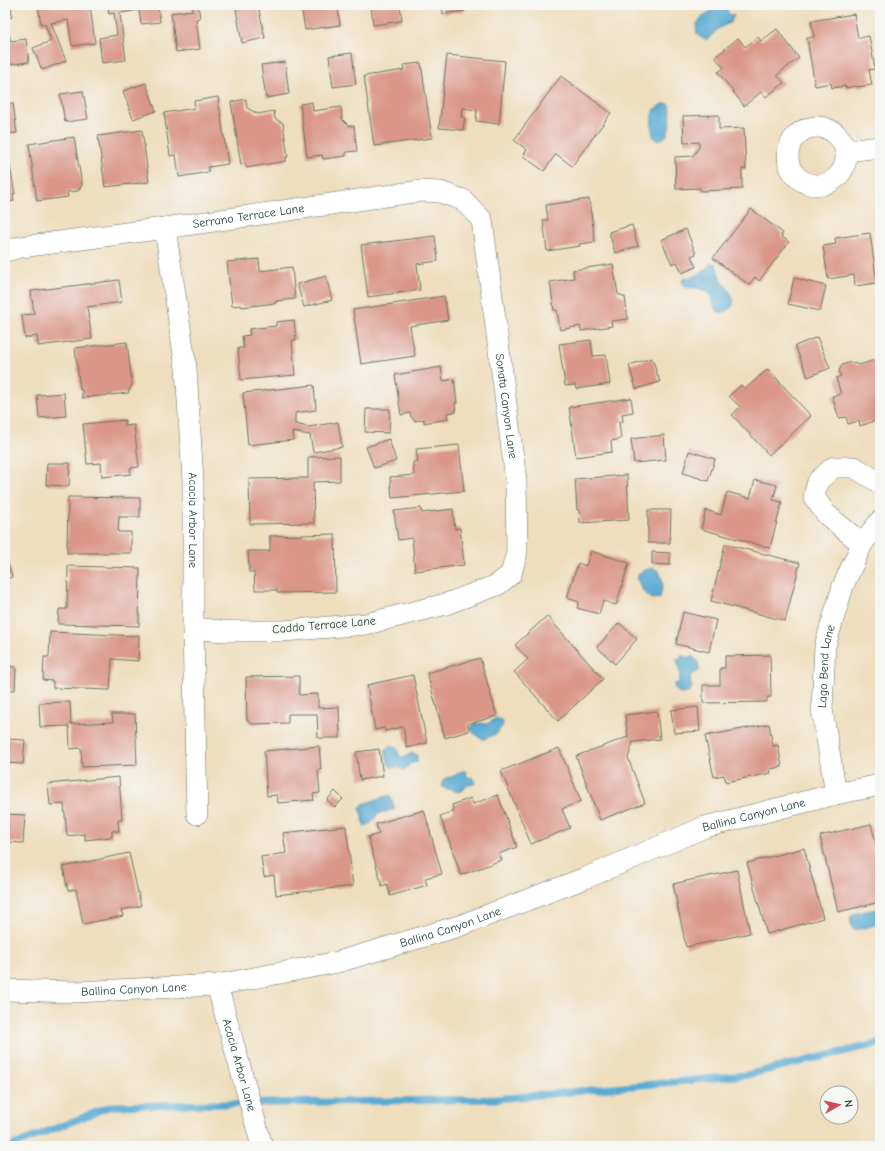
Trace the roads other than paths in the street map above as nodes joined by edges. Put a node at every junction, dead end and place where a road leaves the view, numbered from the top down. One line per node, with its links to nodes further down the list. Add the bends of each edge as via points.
1 (880, 147): 2 (street)
2 (846, 151)
3 (482, 220): 4 (street, Serrano Terrace Lane, via 463,200 440,192 420,191); 9 (street, Sonata Canyon Lane, via 516,480 517,552 511,574)
4 (165, 228): 5 (street, Serrano Terrace Lane); 10 (street, Acacia Arbor Lane, via 186,368 193,481)
5 (5, 251)
6 (880, 483): 8 (street, via 854,467 834,467 818,481 814,496 826,514)
7 (880, 521): 8 (street, Lago Bend Lane)
8 (862, 544): 12 (street, Lago Bend Lane, via 843,586 825,646 822,709)
9 (497, 585): 10 (street, Caddo Terrace Lane, via 446,604 366,624 283,631 222,631)
10 (193, 628): 13 (street, Acacia Arbor Lane)
11 (880, 785): 12 (street, Ballina Canyon Lane)
12 (836, 794): 14 (street, Ballina Canyon Lane, via 705,827 588,877 459,926 338,962)
13 (197, 814)
14 (217, 985): 15 (street, Ballina Canyon Lane, via 76,992); 16 (street, Acacia Arbor Lane)
15 (5, 990)
16 (262, 1146)

